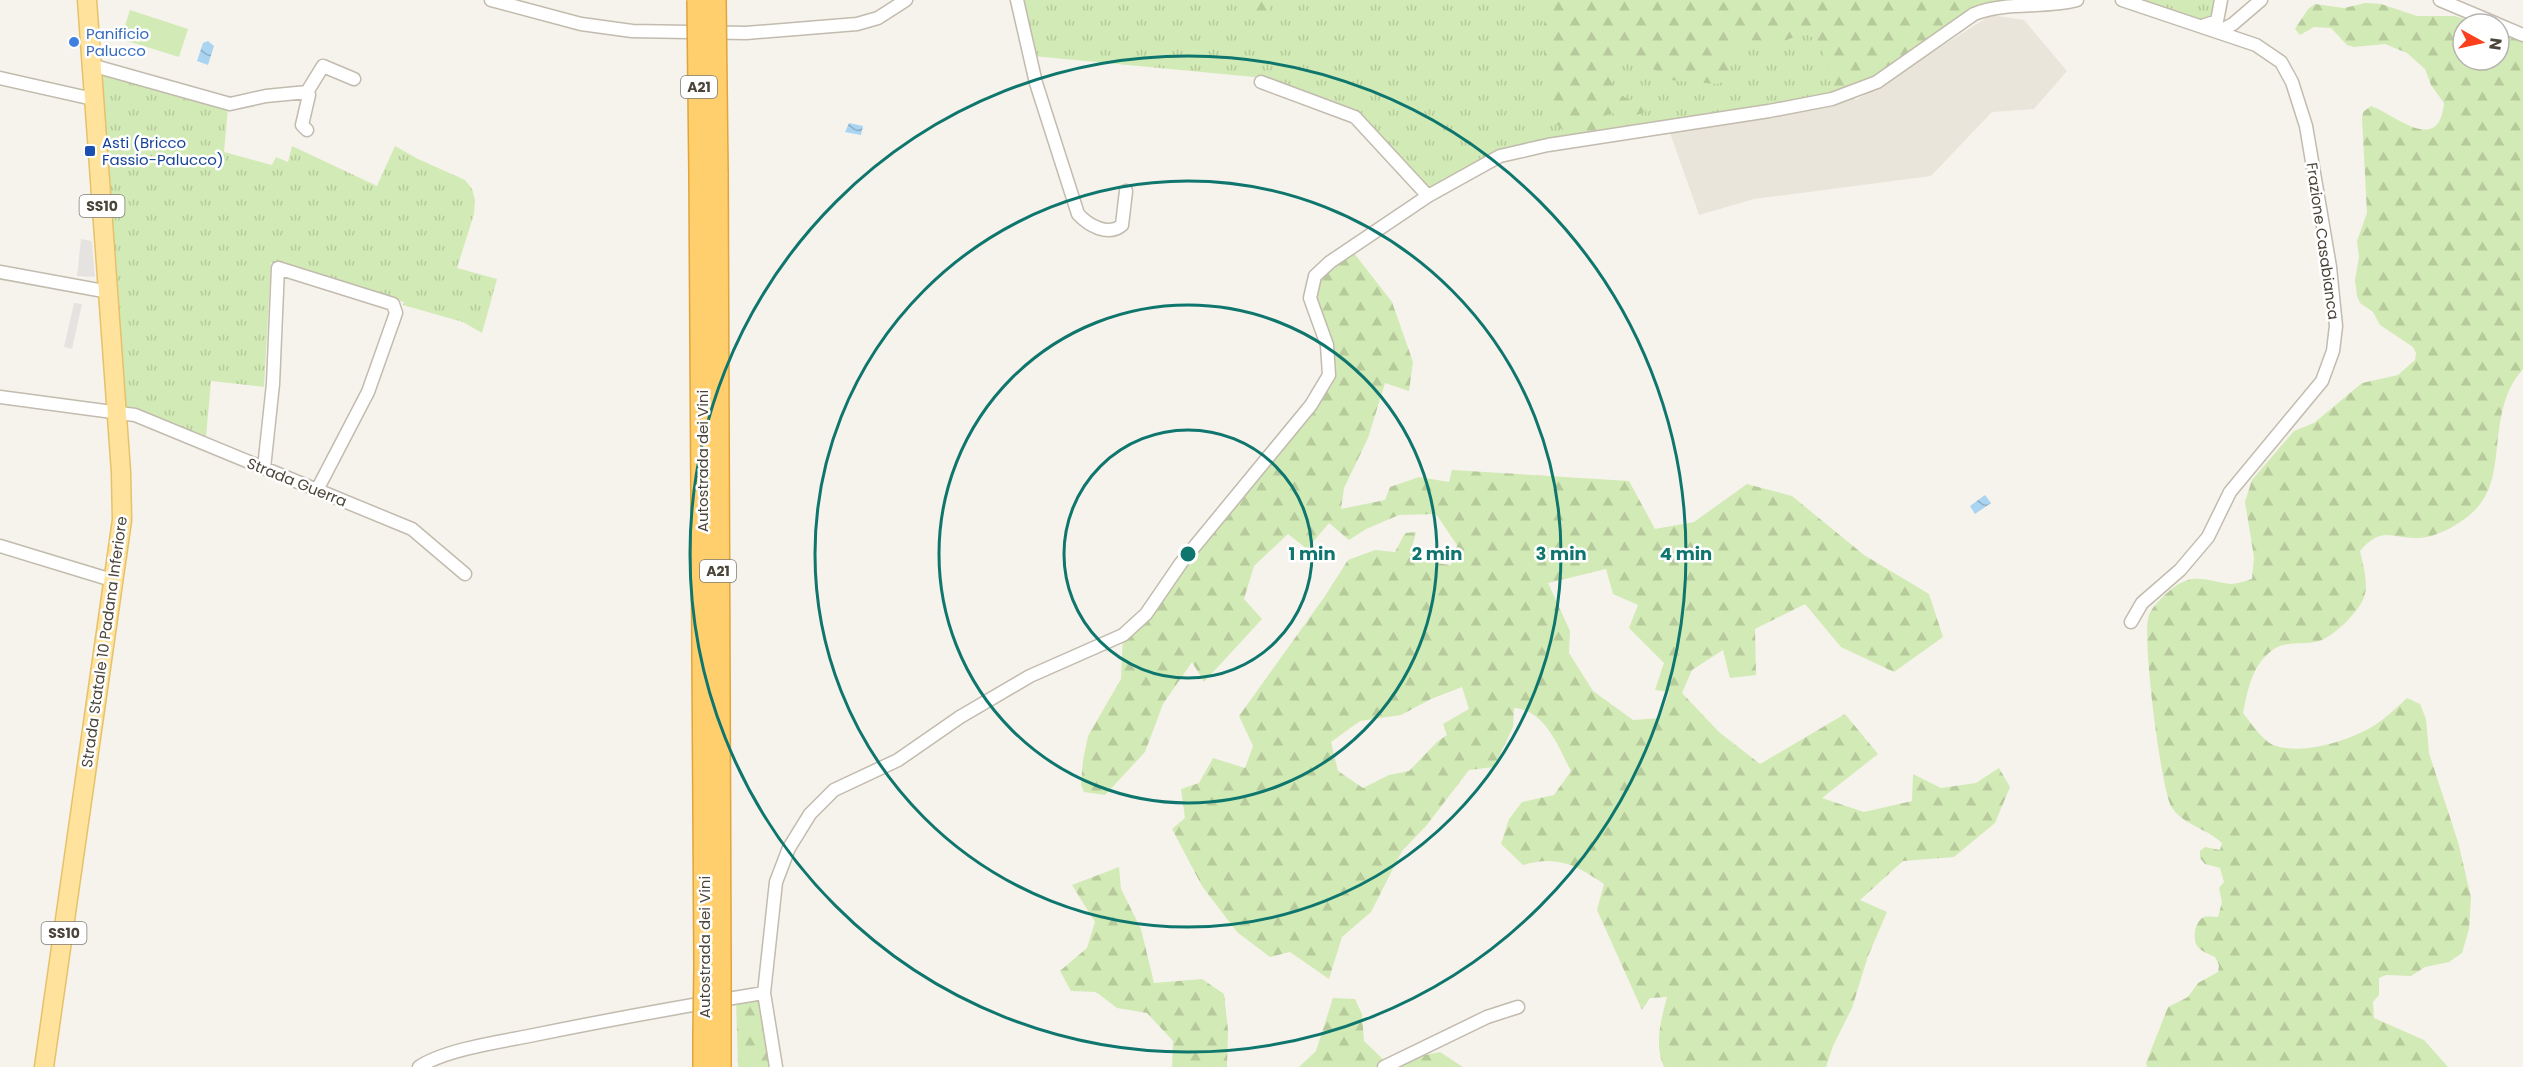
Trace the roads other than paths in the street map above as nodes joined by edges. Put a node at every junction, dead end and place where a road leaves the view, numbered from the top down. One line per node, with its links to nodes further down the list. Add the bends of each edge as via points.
1 (87, 0): 15 (main road, Strada Statale 10 Padana Inferiore / SS10)
2 (491, 0): 5 (street, via 581,24 632,31 746,33 857,24 878,18)
3 (698, 0): 22 (highway, Autostrada dei Vini / A21, bridge)
4 (715, 0): 22 (highway, Autostrada dei Vini / A21, bridge)
5 (906, 0)
6 (1017, 0): 23 (street, via 1036,83 1078,214 1092,226 1118,228 1122,225)
7 (2077, 0): 24 (street, via 1992,7 1974,14 1877,82 1832,99 1529,149 1500,156)
8 (2121, 0): 13 (street, Frazione Casabianca)
9 (2222, 0): 13 (street, via 2217,21)
10 (2261, 0): 14 (street)
11 (2440, 0): 12 (street)
12 (2469, 12)
13 (2202, 26): 14 (street, Frazione Casabianca)
14 (2218, 32): 34 (street, Frazione Casabianca, via 2256,45 2281,62 2292,82 2306,126 2330,267 2336,326 2333,351 2322,381 2230,492 2208,537 2180,570 2142,603)
15 (92, 65): 19 (street, via 230,104); 20 (main road, Strada Statale 10 Padana Inferiore / SS10)
16 (0, 78): 20 (street)
17 (354, 79): 19 (street, via 323,66)
18 (1261, 82): 24 (street, via 1355,117)
19 (307, 92): 21 (street, via 302,125)
20 (93, 99): 26 (main road, Strada Statale 10 Padana Inferiore / SS10)
21 (307, 130)
22 (708, 174): 37 (highway, Autostrada dei Vini / A21, bridge)
23 (1126, 191)
24 (1428, 196): 35 (street, via 1315,276 1310,298 1327,345 1329,375 1311,405 1181,563 1146,614 1123,635 1030,676 898,760 834,790 810,814 789,848 776,882)
25 (0, 272): 26 (street)
26 (109, 292): 28 (main road, Strada Statale 10 Padana Inferiore / SS10)
27 (0, 397): 28 (street, Strada Guerra)
28 (117, 412): 29 (street, Strada Guerra, via 135,415); 33 (main road, Strada Statale 10 Padana Inferiore / SS10, via 122,520)
29 (264, 468): 30 (street, Strada Guerra); 30 (street, via 273,384 278,268 393,304 396,313 368,392)
30 (317, 490): 32 (street, Strada Guerra, via 412,529)
31 (0, 546): 33 (street)
32 (465, 574)
33 (115, 581): 38 (main road, Strada Statale 10 Padana Inferiore / SS10)
34 (2131, 622)
35 (764, 993): 39 (street, via 645,1012 495,1043 429,1060); 42 (street)
36 (1518, 1007): 43 (street, via 1486,1017)
37 (712, 1034): 40 (highway, Autostrada dei Vini / A21); 41 (highway, Autostrada dei Vini / A21)
38 (44, 1067)
39 (419, 1067)
40 (704, 1067)
41 (720, 1067)
42 (776, 1067)
43 (1384, 1067)

